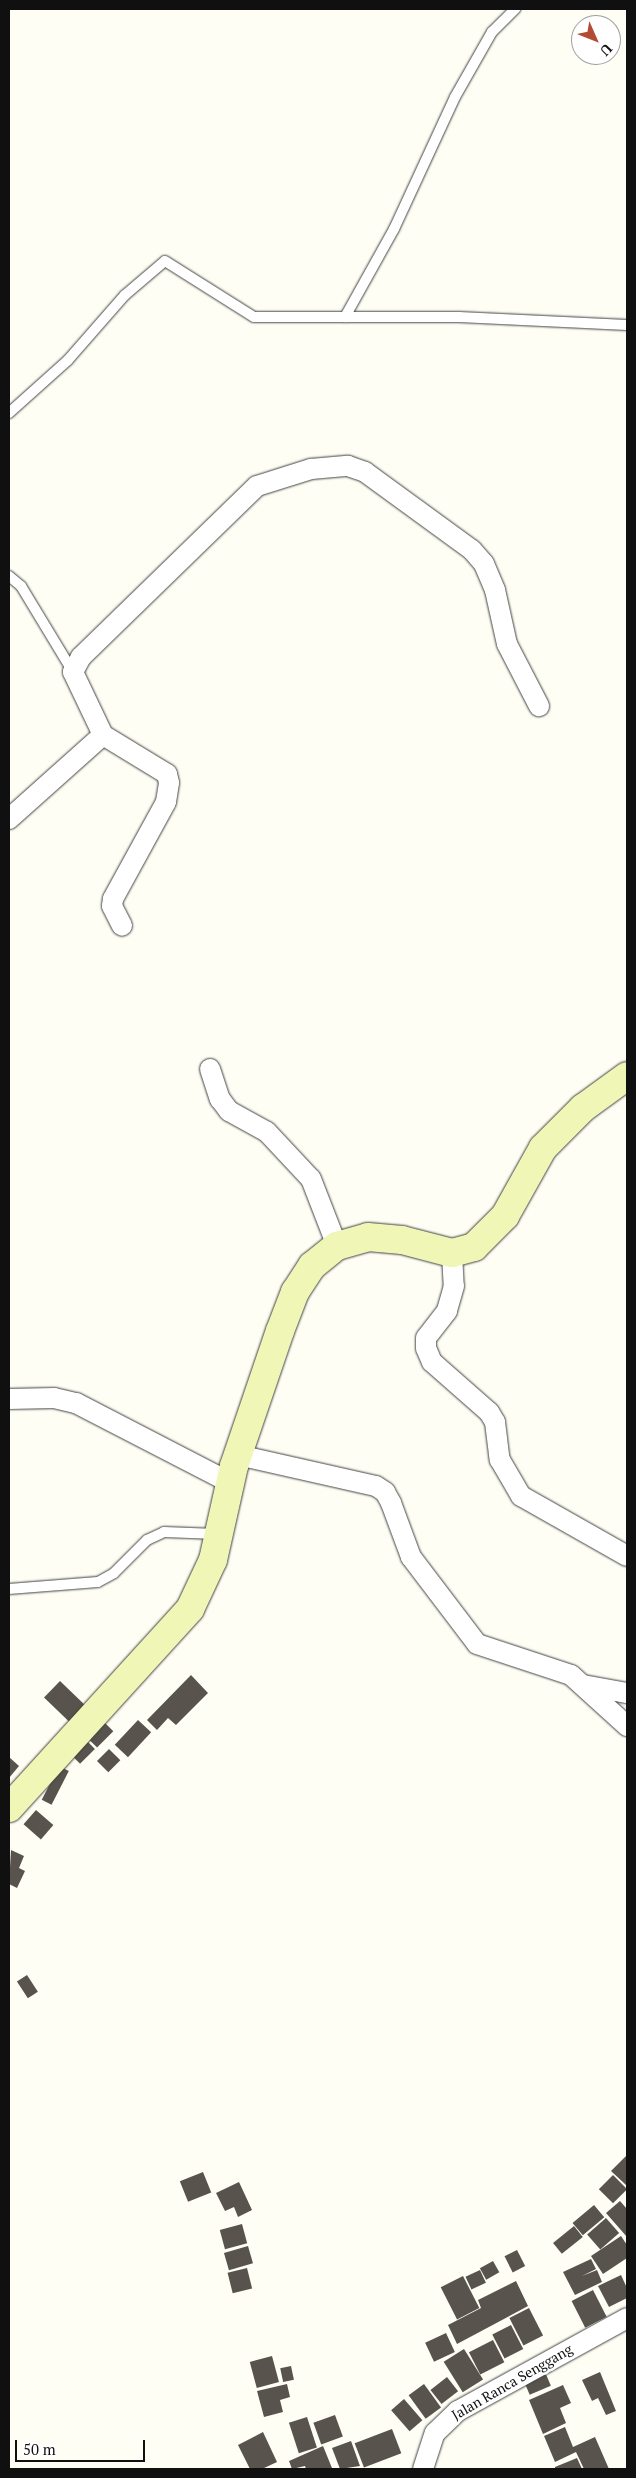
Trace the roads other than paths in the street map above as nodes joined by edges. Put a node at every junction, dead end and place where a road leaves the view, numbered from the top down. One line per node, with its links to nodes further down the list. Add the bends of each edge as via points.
1 (515, 9): 2 (lane, via 492,32 455,97 394,229)
2 (346, 317): 3 (lane, via 459,317); 4 (lane, via 254,317 164,262 125,295 68,360)
3 (627, 325)
4 (9, 413)
5 (9, 576): 6 (lane, via 21,586)
6 (73, 672): 7 (street, via 81,657 116,619 257,486 311,469 348,466 380,481 472,550 484,564 495,590 507,644); 8 (street)
7 (539, 706)
8 (103, 735): 9 (street); 10 (street, via 167,774 169,783 166,802 113,899 112,906)
9 (9, 819)
10 (122, 926)
11 (210, 1069): 13 (street, via 220,1099 229,1111 267,1132 311,1179)
12 (627, 1076): 14 (street, via 583,1108 543,1148 504,1216 490,1232 474,1247)
13 (337, 1246): 14 (street, via 368,1237 402,1240); 16 (street, via 312,1266 295,1292)
14 (452, 1253): 19 (street, via 454,1286 447,1311 426,1338 432,1362 489,1412 495,1422 500,1460 522,1496)
15 (9, 1399): 17 (street, via 54,1398 76,1403)
16 (238, 1455): 17 (street); 21 (street, via 376,1486 385,1492 411,1557 477,1644 571,1675)
17 (231, 1483): 18 (street)
18 (218, 1534): 20 (lane, via 164,1532 147,1540 114,1573 98,1582); 24 (street, via 213,1560 190,1609)
19 (627, 1556)
20 (9, 1589)
21 (583, 1685): 22 (street); 23 (street)
22 (627, 1693)
23 (627, 1726)
24 (9, 1808)
25 (627, 2318): 26 (street, Jalan Ranca Senggang, via 458,2410 435,2433)
26 (423, 2469)

